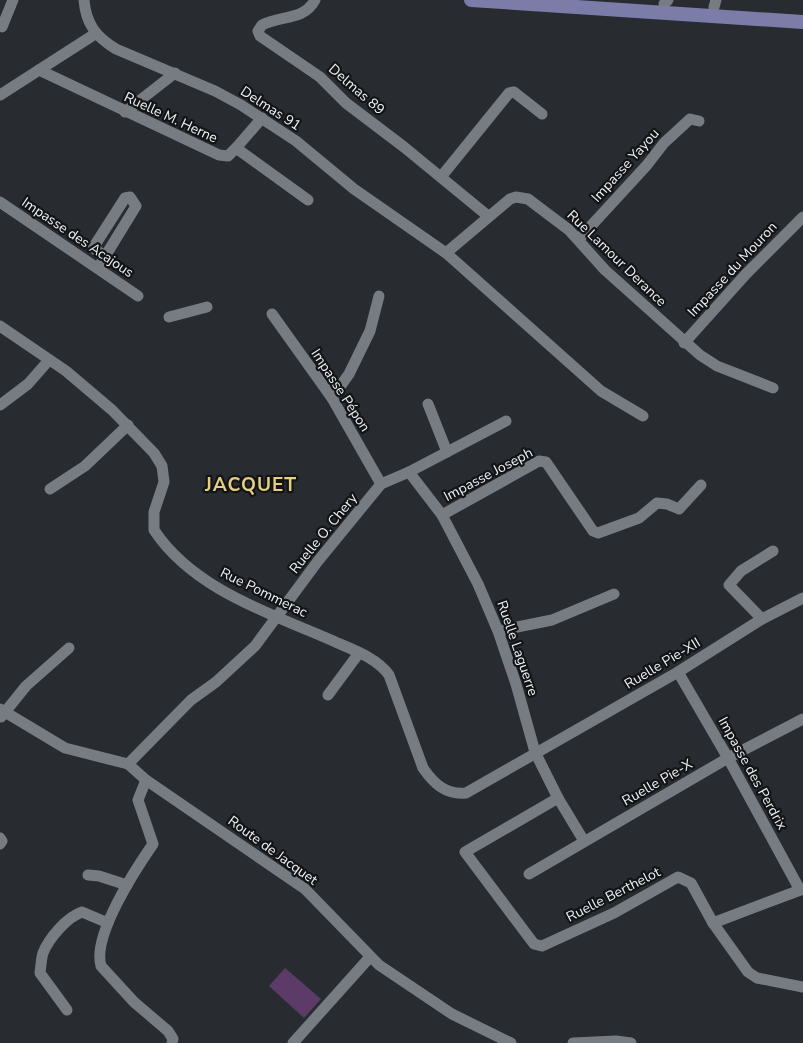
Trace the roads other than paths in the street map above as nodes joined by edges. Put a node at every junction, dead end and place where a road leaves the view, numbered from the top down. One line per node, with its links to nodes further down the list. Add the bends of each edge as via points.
1 (13, 0): 10 (street)
2 (84, 0): 11 (street, via 86,17)
3 (315, 0): 20 (street, Delmas 89, via 302,14 262,25 258,30 260,36 320,77 346,103)
4 (471, 0): 9 (main road)
5 (592, 0): 6 (main road)
6 (666, 2): 7 (main road)
7 (715, 4): 8 (main road)
8 (803, 14)
9 (803, 22)
10 (2, 27)
11 (95, 34): 12 (street); 13 (street, Delmas 91, via 116,49)
12 (39, 70): 14 (street); 15 (street, Ruelle M. Herne)
13 (174, 73): 15 (street); 17 (street, Delmas 91, via 215,91)
14 (0, 95)
15 (125, 112): 19 (street, Ruelle M. Herne, via 222,156 228,156)
16 (542, 114): 20 (street, via 514,92 509,93)
17 (262, 118): 19 (street); 26 (street, Delmas 91, via 377,206)
18 (699, 121): 25 (street, Impasse Yayou, via 690,119 664,143)
19 (236, 148): 21 (street)
20 (441, 177): 23 (street, Delmas 89)
21 (308, 200)
22 (0, 202): 28 (street, Impasse des Acajous)
23 (488, 216): 25 (street, Rue Lamour Derance, via 510,199 522,197); 26 (street, Rue Lamour Derance)
24 (803, 217): 35 (street, Impasse du Mouron)
25 (579, 239): 35 (street, Rue Lamour Derance, via 605,270)
26 (446, 253): 41 (street, Delmas 91, via 611,399)
27 (106, 256): 27 (street, via 136,206 130,197 124,198 94,248); 28 (street)
28 (98, 268): 29 (street, Impasse des Acajous)
29 (138, 296)
30 (380, 296): 38 (street, via 370,331 349,374)
31 (207, 307): 33 (street)
32 (272, 314): 38 (street, Impasse Pépon)
33 (169, 317)
34 (0, 326): 36 (street, Rue Pommerac)
35 (684, 343): 37 (street, Rue Lamour Derance, via 717,366)
36 (49, 360): 40 (street, via 28,384); 43 (street, Rue Pommerac)
37 (774, 388)
38 (332, 398): 46 (street, Impasse Pépon)
39 (428, 404): 44 (street)
40 (0, 405)
41 (643, 416)
42 (506, 421): 44 (street, Ruelle O. Chery)
43 (128, 425): 48 (street, via 85,466); 53 (street, Rue Pommerac, via 162,466 164,482 153,520 159,538 220,591)
44 (447, 452): 45 (street, Ruelle O. Chery)
45 (409, 472): 46 (street, Ruelle O. Chery); 49 (street, Ruelle Laguerre)
46 (381, 484): 53 (street, Ruelle O. Chery)
47 (701, 485): 49 (street, Impasse Joseph, via 679,509 658,503 639,518 595,533 543,460)
48 (50, 489)
49 (442, 515): 55 (street, Ruelle Laguerre)
50 (773, 551): 54 (street, via 741,571 729,585)
51 (614, 594): 55 (street, via 552,620)
52 (803, 598): 54 (street, Ruelle Pie-XII)
53 (278, 616): 57 (street, Rue Pommerac); 64 (street, Ruelle O. Chery, via 255,646 191,700)
54 (762, 619): 58 (street, Ruelle Pie-XII)
55 (498, 631): 62 (street, Ruelle Laguerre)
56 (69, 648): 60 (street, via 26,686)
57 (359, 653): 59 (street); 62 (street, Rue Pommerac, via 384,667 390,675 423,768 431,780 447,791 466,793)
58 (678, 672): 62 (street, Ruelle Pie-XII); 63 (street, Impasse des Perdrix)
59 (328, 695)
60 (2, 713): 64 (street, Route de Jacquet, via 65,748)
61 (803, 719): 63 (street, Ruelle Pie-X)
62 (535, 752): 66 (street, Ruelle Laguerre)
63 (728, 758): 68 (street, Ruelle Pie-X); 73 (street, Impasse des Perdrix)
64 (128, 764): 65 (street, Route de Jacquet)
65 (146, 780): 72 (street, via 138,800 152,844); 76 (street, Route de Jacquet, via 305,889)
66 (558, 798): 68 (street, Ruelle Laguerre); 75 (street, Ruelle Berthelot, via 466,850 465,855 534,944 542,946 614,913 678,877 691,883)
67 (0, 838): 69 (street)
68 (584, 841): 70 (street, Ruelle Pie-X)
69 (0, 844)
70 (529, 874)
71 (88, 876): 72 (street)
72 (127, 885): 74 (street)
73 (802, 890): 75 (street)
74 (108, 923): 78 (street, via 82,912 75,915 57,932 43,953 40,973); 80 (street, via 98,952 101,966 134,1002 168,1031)
75 (713, 923): 77 (street, Ruelle Berthelot, via 753,976)
76 (370, 957): 79 (street, Route de Jacquet, via 452,1014); 81 (street)
77 (803, 986)
78 (67, 1010)
79 (500, 1040): 82 (street, Route de Jacquet)
80 (172, 1043)
81 (293, 1043)
82 (511, 1043)
83 (573, 1043): 84 (street)
84 (631, 1043)

